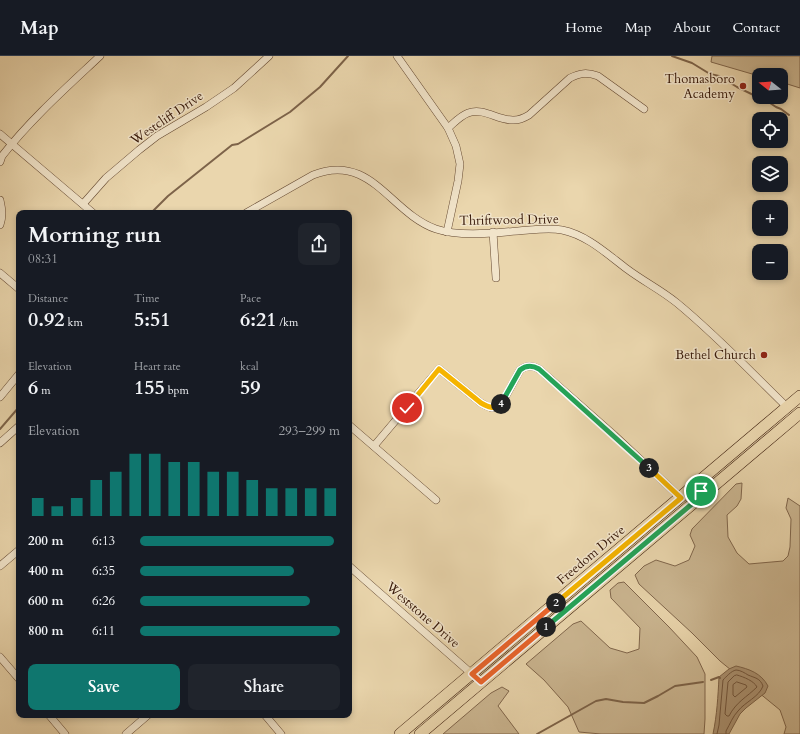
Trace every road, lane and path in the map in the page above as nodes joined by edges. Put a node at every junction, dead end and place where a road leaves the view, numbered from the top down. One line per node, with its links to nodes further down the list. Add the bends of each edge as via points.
1 (100, 56): 7 (street, via 41,111)
2 (269, 56): 10 (street, Westcliff Drive, via 234,88 139,150 106,178)
3 (397, 56): 5 (street)
4 (644, 109): 5 (street, via 598,76 584,73 570,78 522,119 507,120 476,111 463,115)
5 (448, 128): 14 (street, via 460,164)
6 (0, 134): 7 (street)
7 (12, 144): 8 (street); 10 (street)
8 (0, 162)
9 (0, 200): 13 (street)
10 (83, 204): 11 (street)
11 (90, 210)
12 (251, 210): 14 (street, Thriftwood Drive, via 321,172 344,170 367,178 417,218)
13 (0, 225)
14 (447, 232): 15 (street, Thriftwood Drive)
15 (493, 232): 17 (street); 22 (street, Thriftwood Drive, via 562,230 582,237 677,303)
16 (0, 273): 18 (street)
17 (496, 278)
18 (16, 286)
19 (16, 378): 21 (street)
20 (800, 396): 22 (main road, Freedom Drive)
21 (0, 397)
22 (787, 407): 28 (main road, Freedom Drive); 29 (main road, via 780,422 710,482 701,491)
23 (800, 413): 29 (main road, Freedom Drive)
24 (352, 428): 27 (street)
25 (16, 429): 26 (street)
26 (0, 443)
27 (374, 446): 28 (street, via 439,369 481,403 494,408 502,403 520,370 535,366); 30 (street)
28 (681, 498): 35 (main road, Freedom Drive)
29 (699, 498): 37 (main road, Freedom Drive)
30 (436, 500)
31 (16, 553): 32 (street)
32 (0, 566)
33 (352, 569): 35 (street, Weststone Drive)
34 (0, 657): 36 (street)
35 (472, 674): 37 (street, Weststone Drive); 44 (main road, Freedom Drive)
36 (16, 676)
37 (481, 682): 45 (main road, Freedom Drive)
38 (52, 718): 41 (street)
39 (145, 718): 42 (street)
40 (268, 718): 43 (street)
41 (65, 734)
42 (126, 734)
43 (281, 734)
44 (400, 734)
45 (420, 734)

